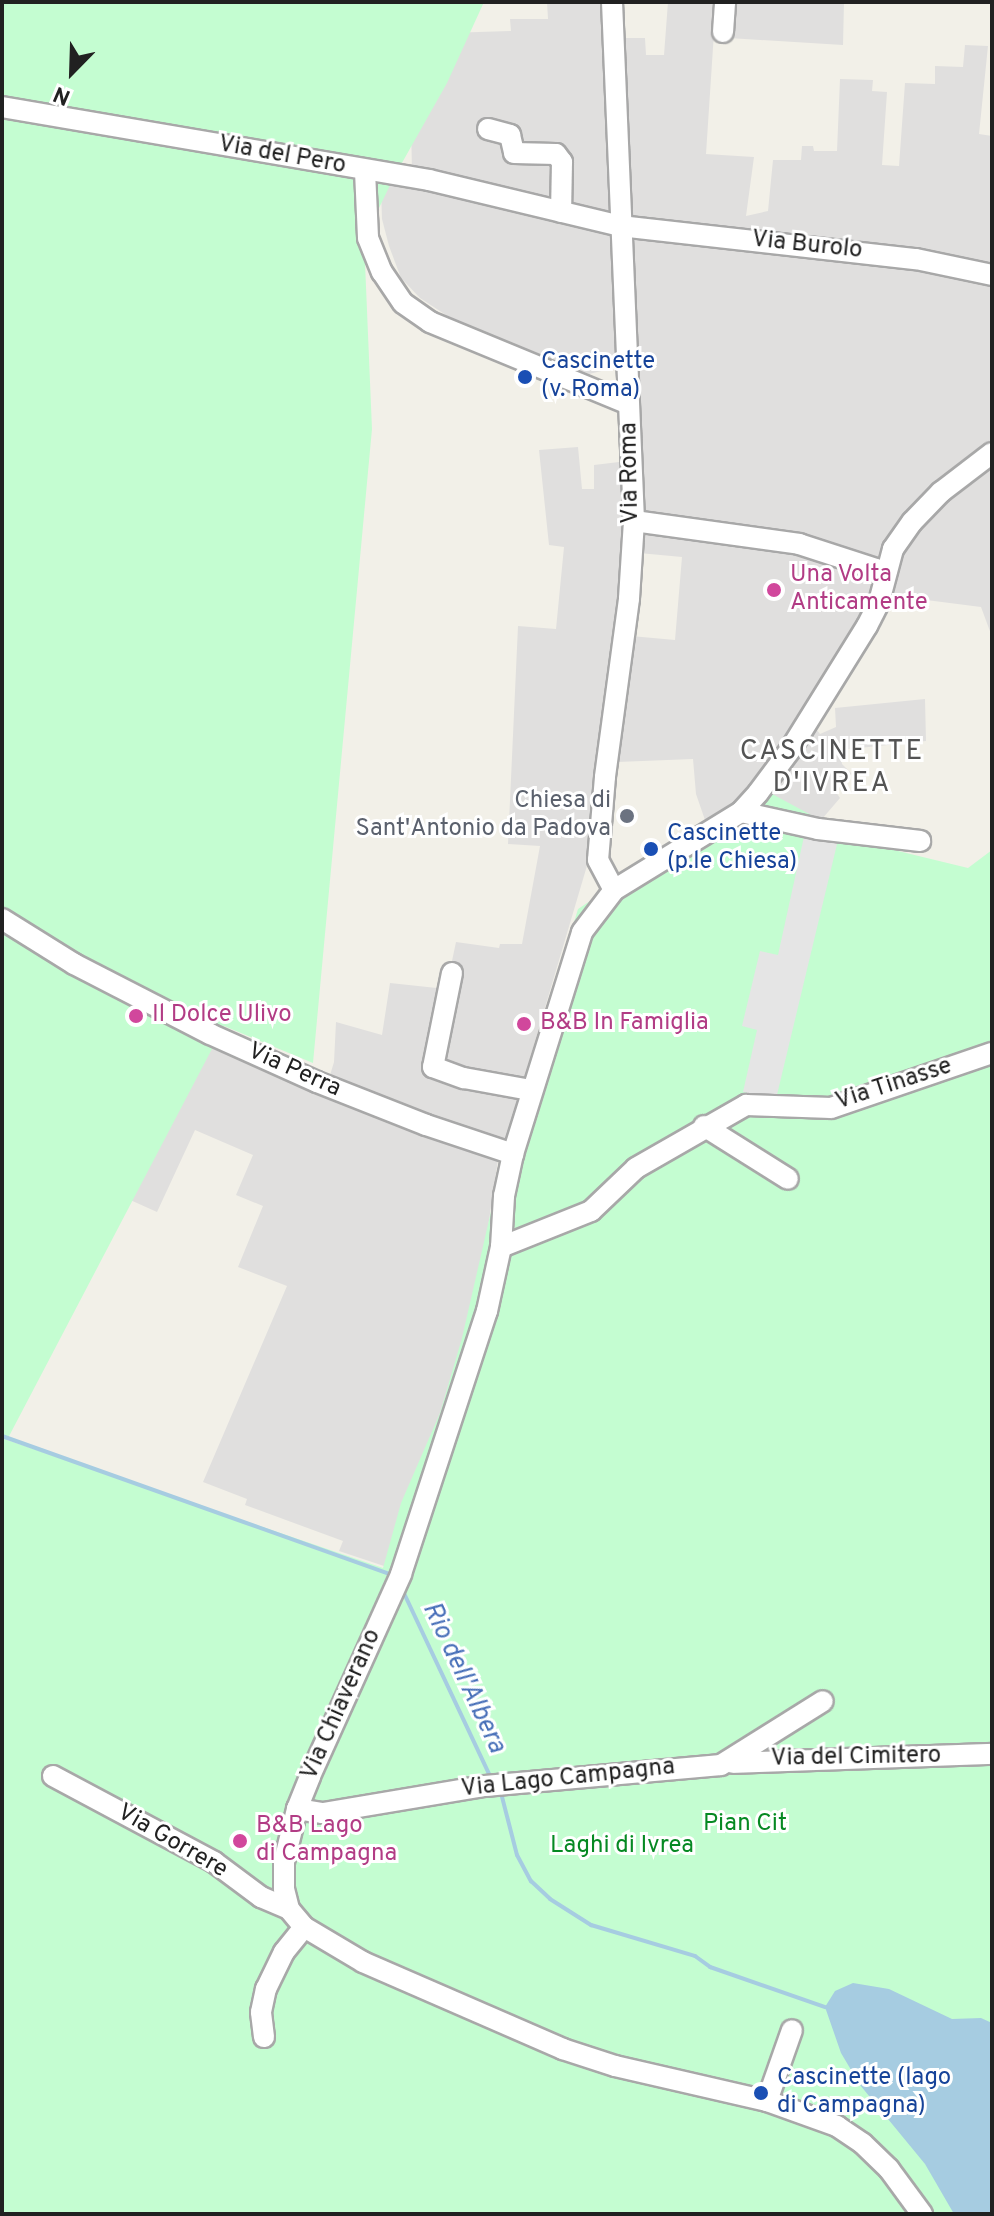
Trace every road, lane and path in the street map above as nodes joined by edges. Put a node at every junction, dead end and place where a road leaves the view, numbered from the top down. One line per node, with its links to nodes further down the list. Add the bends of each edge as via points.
1 (612, 2): 8 (street, Via Roma)
2 (725, 2): 3 (street)
3 (723, 32)
4 (2, 107): 6 (street, Via del Pero)
5 (488, 129): 7 (street, via 510,135 514,153 556,154 562,162)
6 (365, 171): 7 (street, Via del Pero, via 470,188); 10 (street, via 368,238 403,303 430,322)
7 (561, 212): 8 (street, Via del Pero)
8 (620, 226): 9 (street, Via Burolo, via 902,257); 10 (street, Via Roma)
9 (992, 275)
10 (629, 404): 12 (street, Via Roma)
11 (992, 453): 13 (street, via 912,522)
12 (634, 521): 13 (street, via 799,544); 16 (street, Via Roma, via 598,860)
13 (885, 572): 14 (street, via 879,602 844,666 771,778)
14 (741, 812): 15 (street, via 818,829); 16 (street)
15 (920, 841)
16 (614, 890): 20 (street, Via Chiaverano, via 582,932)
17 (2, 919): 22 (street, Via Perra, via 74,964 210,1034 317,1082)
18 (452, 973): 20 (street, via 433,1067)
19 (992, 1053): 21 (street, Via Tinasse, via 831,1108 756,1103)
20 (531, 1090): 22 (street, Via Chiaverano)
21 (704, 1126): 23 (street); 24 (street, Via Tinasse, via 636,1168 591,1211)
22 (513, 1154): 24 (street, Via Chiaverano)
23 (788, 1179)
24 (501, 1247): 29 (street, Via Chiaverano, via 487,1311 397,1581)
25 (823, 1701): 27 (street, Via Lago Campagna)
26 (992, 1754): 27 (street, Via del Cimitero, via 745,1760)
27 (721, 1765): 29 (street, Via Lago Campagna, via 494,1785 323,1813)
28 (53, 1776): 30 (street, Via Gorrere, via 214,1862 261,1897)
29 (297, 1809): 30 (street, Via Chiaverano, via 284,1862)
30 (289, 1909): 31 (street)
31 (304, 1927): 33 (street, via 266,1989 261,2012); 34 (street, via 363,1962 563,2049)
32 (792, 2030): 34 (street)
33 (264, 2037)
34 (767, 2101): 35 (street, via 837,2126 862,2143)
35 (922, 2214)

